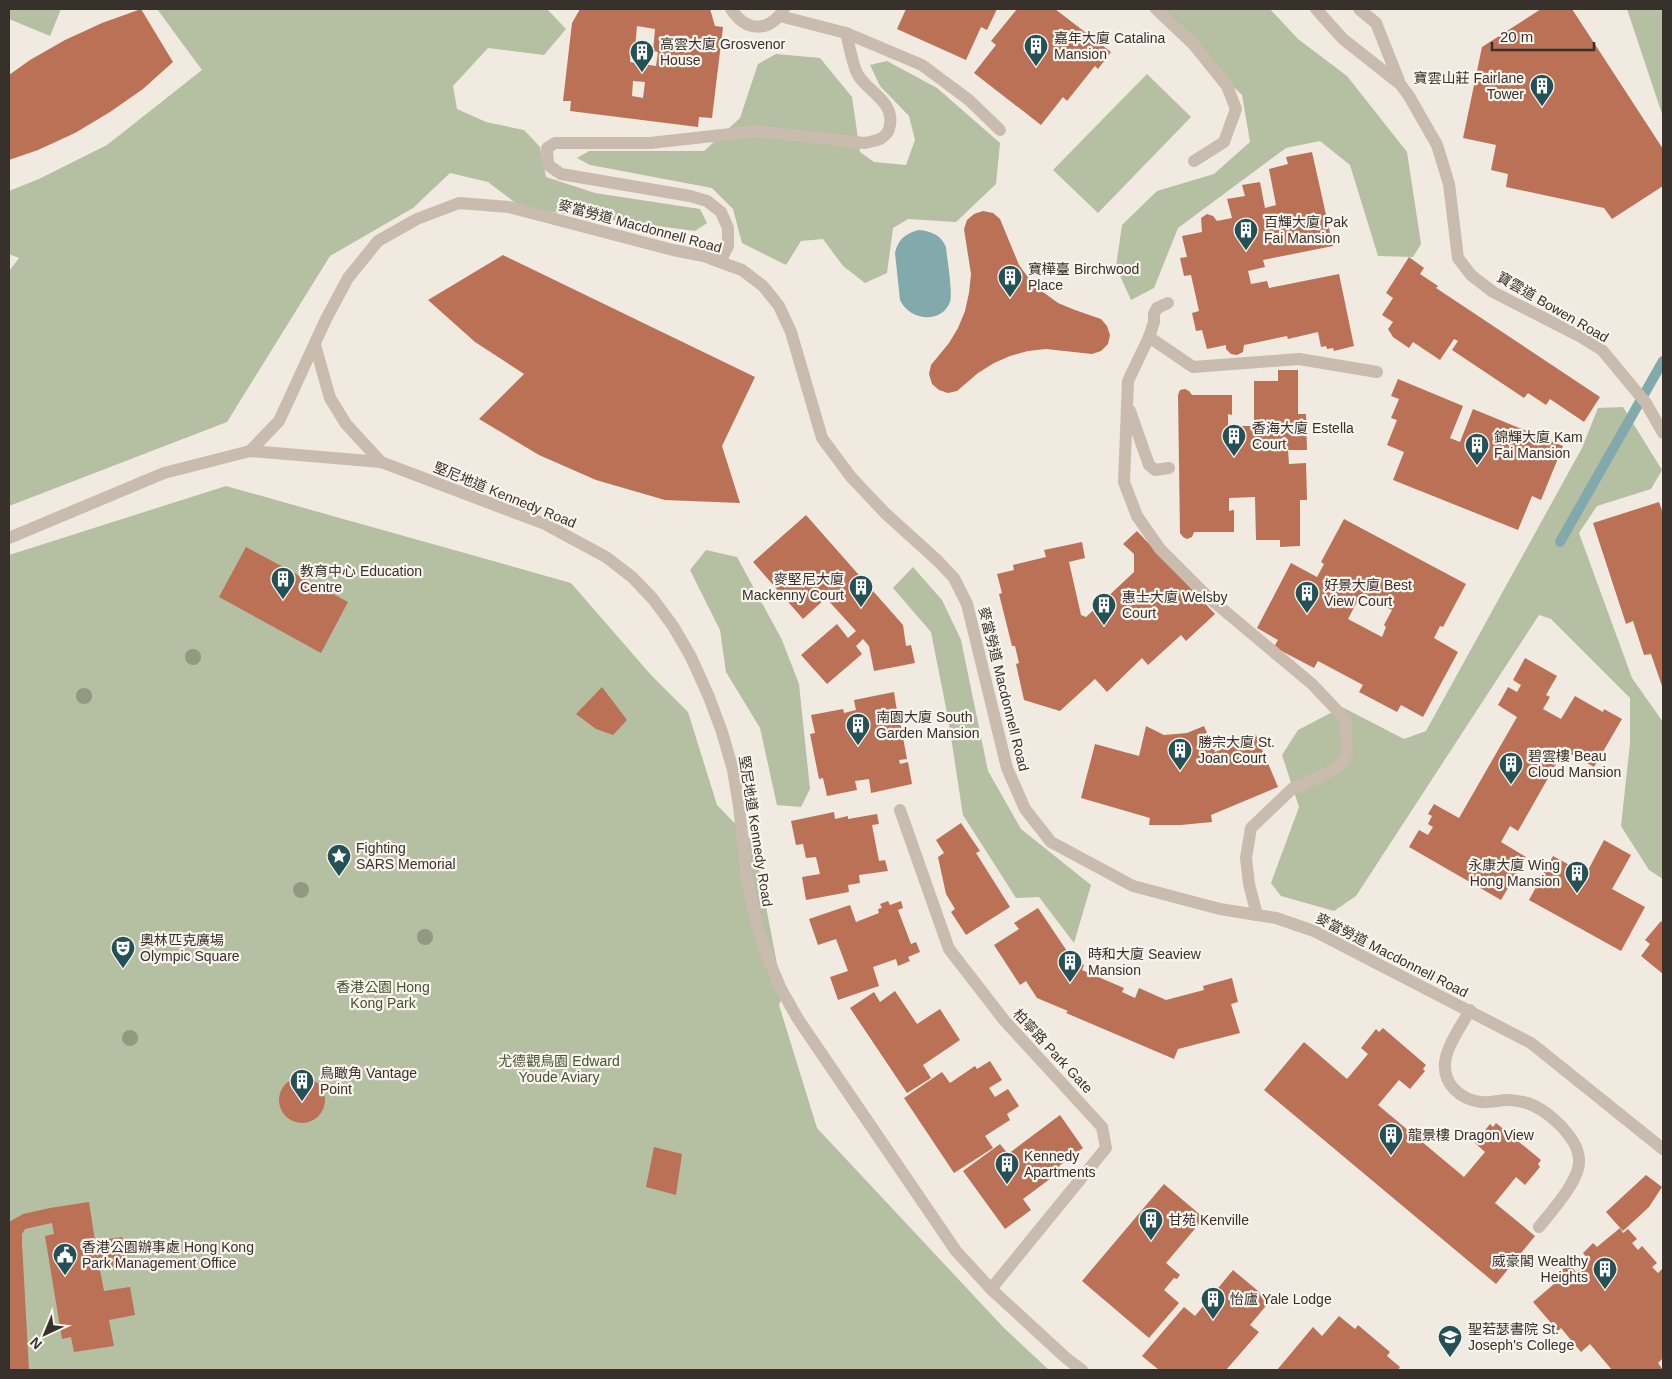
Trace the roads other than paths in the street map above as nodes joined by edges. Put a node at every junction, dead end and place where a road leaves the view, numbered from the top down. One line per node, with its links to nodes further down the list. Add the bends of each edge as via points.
1 (731, 9): 5 (street, via 743,24 753,27 773,23)
2 (1156, 9): 9 (street, via 1194,45 1227,86 1236,109 1224,142)
3 (1316, 9): 7 (street, 寶雲道 Bowen Road, via 1343,38)
4 (1359, 9): 7 (street, via 1376,23)
5 (782, 12): 6 (street)
6 (846, 33): 8 (street, via 922,65 969,100); 10 (street, via 857,74 892,116 889,131 879,141 864,143 758,132 650,143 555,143 547,148 548,165 561,174 707,201 721,212 728,228 728,246)
7 (1400, 84): 16 (street, 寶雲道 Bowen Road, via 1437,145 1448,184 1458,258 1471,275 1493,292 1602,350 1646,403)
8 (1000, 130)
9 (1194, 161)
10 (720, 262): 13 (street, 麥當勞道 Macdonnell Road, via 509,207 459,203 417,219 378,241 348,278); 22 (street, 麥當勞道 Macdonnell Road, via 742,270 763,286 779,306 791,332 822,438 850,477 954,578 967,604 1006,768 1025,809 1051,842 1133,886 1220,910)
11 (1168, 304): 12 (street, via 1158,308 1154,314)
12 (1149, 337): 14 (street, via 1193,366 1299,359); 15 (street, via 1128,381)
13 (316, 345): 17 (street, 麥當勞道 Macdonnell Road, via 279,421); 18 (street, via 330,398 346,424)
14 (1377, 372)
15 (1127, 404): 19 (street, via 1149,465 1155,470); 22 (street, via 1124,482 1141,522 1160,549 1208,598 1312,684 1346,720 1347,754 1339,766 1293,788 1251,828 1246,858)
16 (1663, 433)
17 (250, 451): 18 (street, 堅尼地道 Kennedy Road); 20 (street, 堅尼地道 Kennedy Road, via 164,473)
18 (381, 462): 26 (street, 堅尼地道 Kennedy Road, via 545,524 581,542 632,577 673,626 691,657 722,732 738,797 747,880 757,925 781,989 798,1019 956,1251)
19 (1169, 468)
20 (9, 538)
21 (900, 810): 26 (street, 柏寧路 Park Gate, via 948,949 1004,1020 1102,1127 1106,1148)
22 (1257, 915): 23 (street, 麥當勞道 Macdonnell Road, via 1314,931)
23 (1470, 1010): 24 (street, 麥當勞道 Macdonnell Road, via 1531,1043); 25 (street, via 1447,1051 1444,1062 1449,1084 1469,1100 1525,1102 1544,1110 1572,1138 1576,1148 1579,1163 1574,1180)
24 (1663, 1148)
25 (1540, 1227)
26 (991, 1290): 27 (street, 堅尼地道 Kennedy Road)
27 (1082, 1370)

